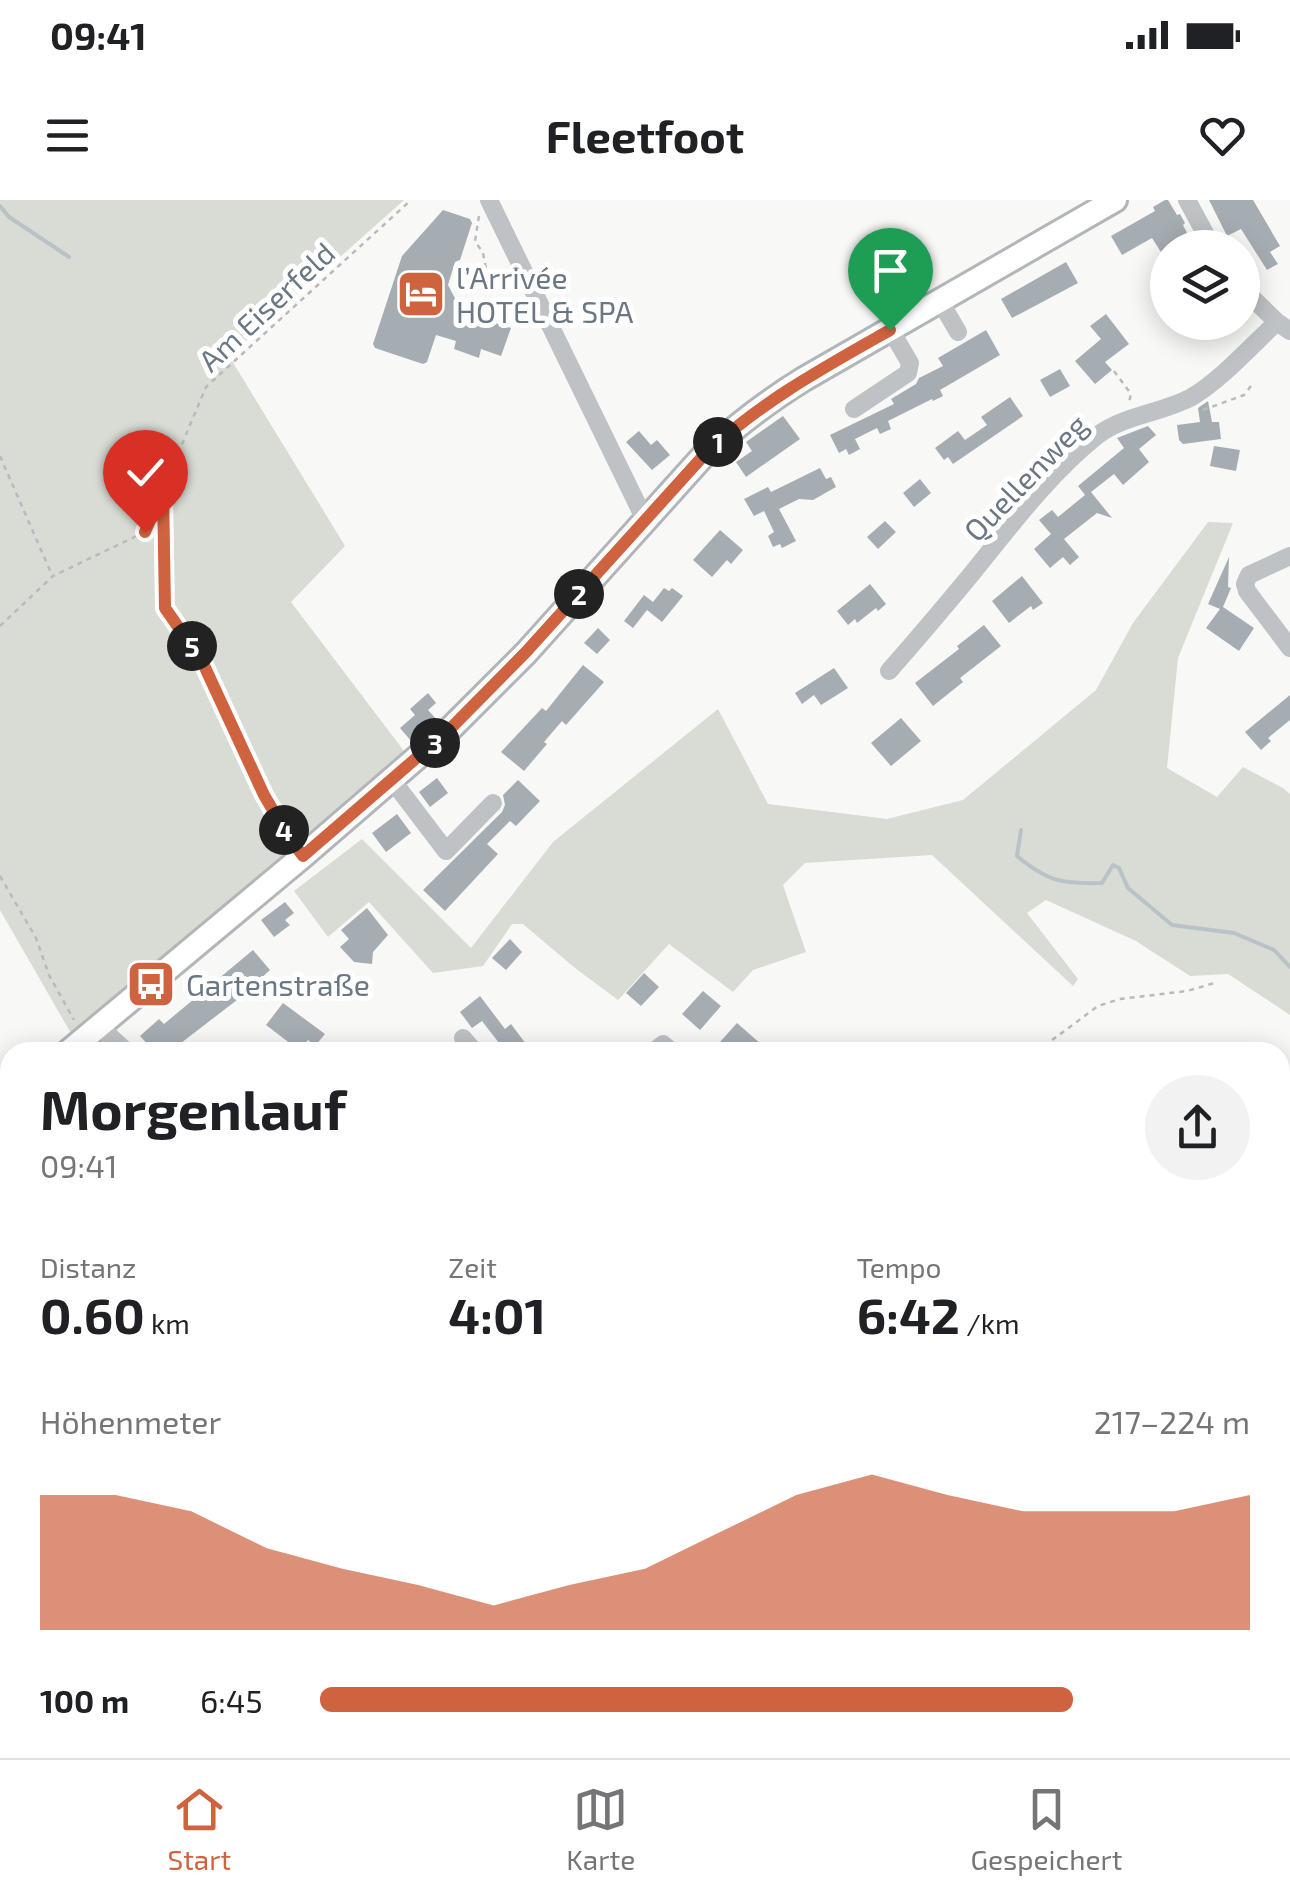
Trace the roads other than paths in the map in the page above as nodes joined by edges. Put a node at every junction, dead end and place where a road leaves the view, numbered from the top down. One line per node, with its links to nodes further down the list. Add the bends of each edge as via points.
1 (1115, 200): 5 (main road)
2 (1188, 200): 4 (street)
3 (484, 203): 11 (street)
4 (1204, 230)
5 (940, 301): 8 (main road); 9 (street)
6 (1260, 305): 7 (street)
7 (1284, 327): 14 (street, Quellenweg, via 1191,397 1110,427 1070,461)
8 (890, 330): 10 (street, via 910,364 908,373); 11 (main road, via 751,414)
9 (958, 332)
10 (854, 409)
11 (645, 520): 15 (main road, via 526,652)
12 (1290, 556): 13 (street, via 1249,575 1245,584)
13 (1290, 648)
14 (889, 671)
15 (392, 780): 16 (street, via 446,851); 17 (main road)
16 (493, 802)
17 (84, 1039)

